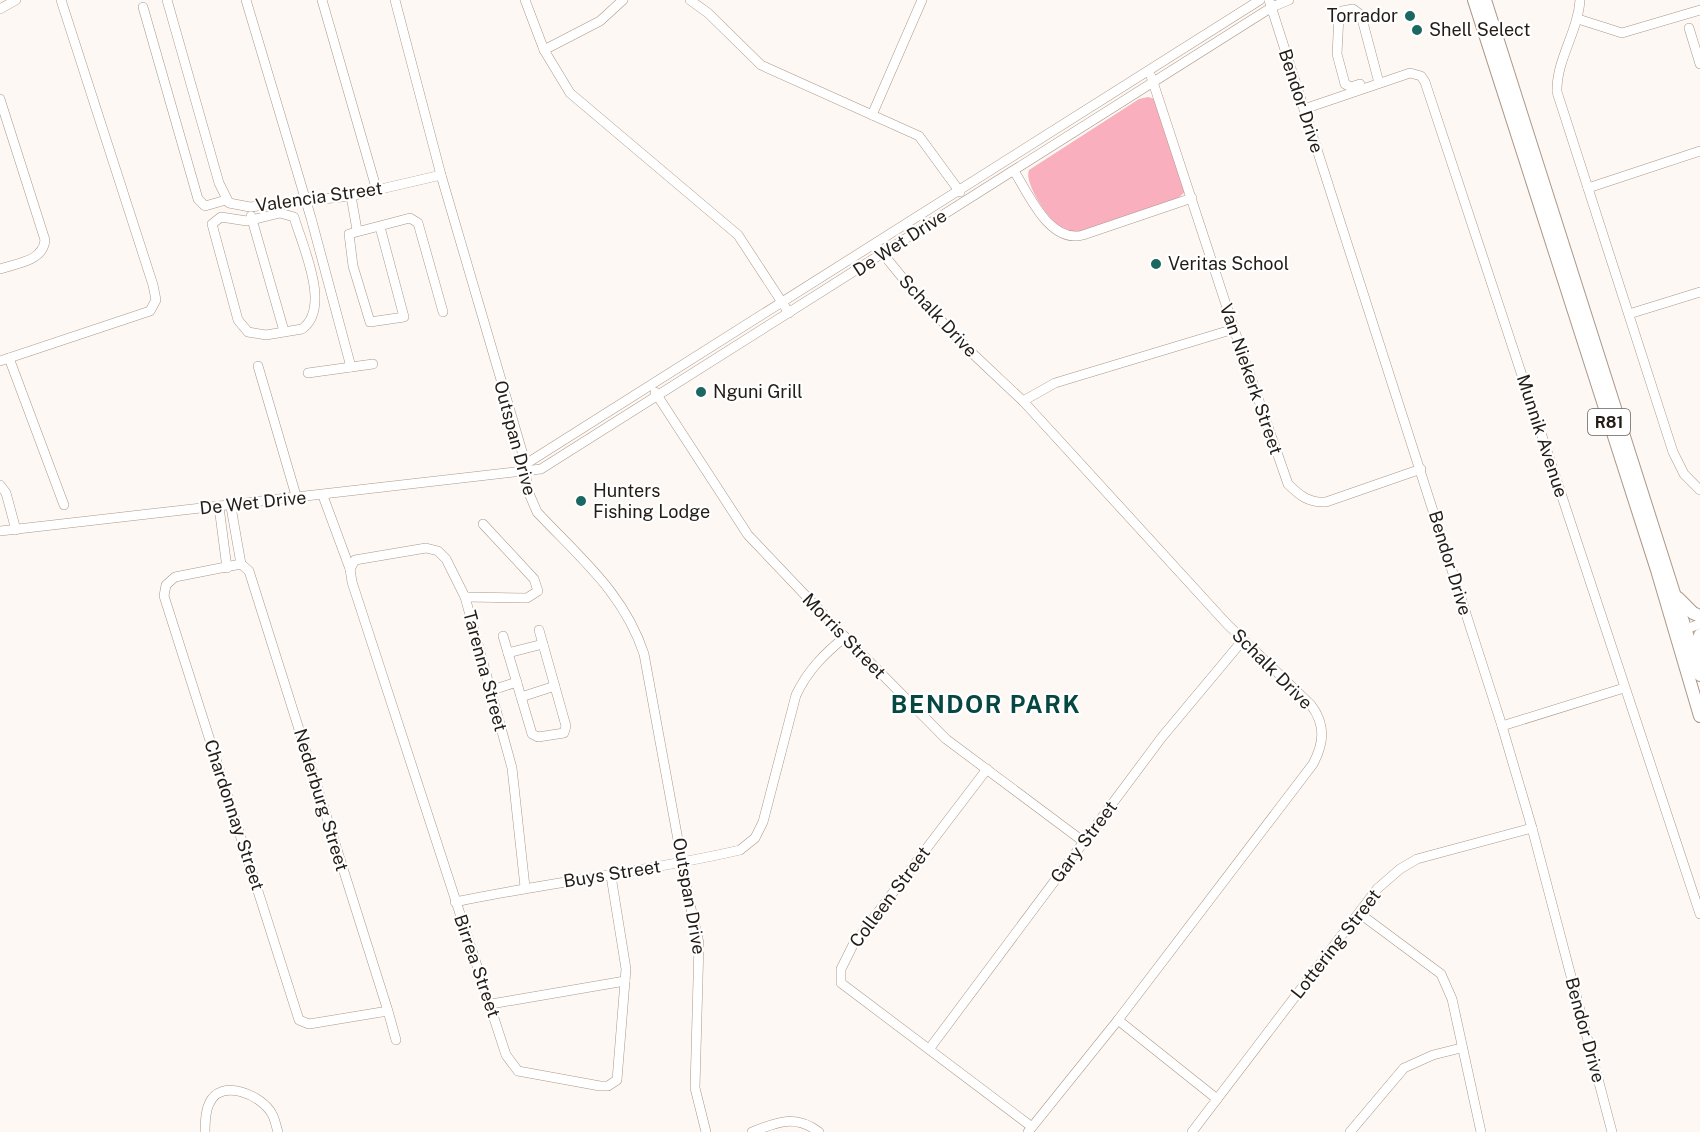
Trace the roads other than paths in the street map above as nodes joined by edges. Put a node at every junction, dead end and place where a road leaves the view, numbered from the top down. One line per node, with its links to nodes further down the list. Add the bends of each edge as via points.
1 (16, 0): 18 (street)
2 (61, 0): 55 (street, via 156,300 150,311)
3 (167, 0): 38 (street)
4 (246, 0): 39 (street)
5 (322, 0): 35 (street)
6 (394, 0): 32 (street, Outspan Drive)
7 (525, 0): 22 (street)
8 (623, 0): 22 (street, via 600,21)
9 (690, 0): 29 (street, via 761,65)
10 (922, 0): 29 (street)
11 (1260, 0): 24 (street, De Wet Drive)
12 (1289, 0): 16 (street, De Wet Drive)
13 (1474, 0): 83 (main road, R81)
14 (1485, 0): 78 (main road, R81)
15 (1580, 0): 20 (street)
16 (1271, 3): 25 (street, De Wet Drive); 28 (street, Bendor Drive)
17 (143, 7): 38 (street, Valencia Street, via 198,199 205,206)
18 (0, 9)
19 (1700, 10): 21 (street)
20 (1578, 19): 21 (street, via 1622,33); 33 (street, via 1559,70 1557,92)
21 (1687, 22): 23 (street)
22 (544, 50): 49 (street, via 579,103 738,235)
23 (1700, 64)
24 (1148, 68): 25 (street, Van Niekerk Street); 34 (street, De Wet Drive)
25 (1153, 80): 31 (street, De Wet Drive); 37 (street, Van Niekerk Street)
26 (1378, 81): 26 (street, via 1361,15 1353,9 1342,11 1337,54 1345,84 1352,87); 28 (street, Munnik Avenue); 93 (street, Munnik Avenue, via 1410,73 1421,76 1425,82)
27 (0, 99): 47 (street, via 45,240 41,254)
28 (1304, 109): 64 (street, Bendor Drive)
29 (872, 115): 34 (street, via 919,136)
30 (1700, 151): 33 (street)
31 (1014, 171): 37 (street, via 1051,226 1068,236 1083,235); 40 (street, De Wet Drive)
32 (441, 175): 35 (street, Valencia Street); 63 (street, Outspan Drive)
33 (1588, 188): 52 (street)
34 (958, 190): 40 (street); 45 (street, De Wet Drive)
35 (377, 191): 36 (street, Valencia Street)
36 (351, 196): 39 (street, Valencia Street); 44 (street)
37 (1192, 198): 53 (street, Van Niekerk Street)
38 (226, 200): 41 (street, Valencia Street)
39 (306, 200): 41 (street, Valencia Street); 58 (street)
40 (965, 201): 46 (street, De Wet Drive)
41 (250, 207): 42 (street)
42 (252, 221): 54 (street); 54 (street, via 280,213 294,217 314,282 315,307 306,326); 54 (street, via 224,217 216,219 211,228 243,329 266,335)
43 (380, 227): 44 (street); 44 (street, via 405,313 403,318 373,323 367,317 353,266 349,234); 50 (street, via 410,218 418,223)
44 (357, 230)
45 (875, 244): 46 (street, Schalk Drive); 49 (street, De Wet Drive)
46 (883, 255): 51 (street, De Wet Drive); 62 (street, Schalk Drive, via 972,353)
47 (0, 269)
48 (1700, 292): 52 (street)
49 (782, 302): 51 (street); 60 (street, De Wet Drive)
50 (443, 312)
51 (789, 313): 61 (street, De Wet Drive)
52 (1629, 315): 66 (street, via 1677,464)
53 (1234, 329): 62 (street, via 1055,383); 64 (street, Van Niekerk Street, via 1288,484 1297,493 1315,503 1326,502)
54 (284, 332)
55 (5, 359): 69 (street)
56 (373, 364): 58 (street)
57 (258, 366): 68 (street)
58 (351, 367): 59 (street)
59 (308, 373)
60 (651, 386): 61 (street, Morris Street); 63 (street, De Wet Drive)
61 (658, 396): 63 (street, De Wet Drive, via 546,466); 86 (street, Morris Street, via 748,535)
62 (1023, 401): 87 (street, Schalk Drive)
63 (526, 469): 67 (street, De Wet Drive); 101 (street, Outspan Drive, via 530,497 537,512 611,589 640,641)
64 (1421, 469): 97 (street, Bendor Drive)
65 (0, 485): 73 (street)
66 (1700, 490)
67 (323, 496): 68 (street, De Wet Drive); 76 (street, Birrea Street)
68 (297, 499): 71 (street, De Wet Drive)
69 (64, 505)
70 (219, 507): 71 (street, De Wet Drive); 73 (street, De Wet Drive); 77 (street)
71 (231, 507): 75 (street, Nederburg Street)
72 (483, 524): 79 (street, via 534,579 538,591 527,598)
73 (16, 530): 74 (street, De Wet Drive)
74 (0, 531)
75 (241, 564): 77 (street); 109 (street, Nederburg Street, via 249,571)
76 (350, 566): 79 (street, Tarenna Street, via 365,556 426,548 438,551 449,562); 104 (street, Birrea Street)
77 (227, 568): 109 (street, Chardonnay Street, via 175,577 166,585 164,596 298,1017 305,1024)
78 (1673, 589): 80 (main road, via 1682,603); 83 (main road, R81)
79 (465, 597): 94 (street, Tarenna Street)
80 (1700, 616)
81 (1700, 624): 83 (street)
82 (539, 630): 88 (street)
83 (1679, 631): 90 (main road, R81); 96 (main road, R81)
84 (1700, 635): 90 (main road)
85 (503, 636): 89 (street)
86 (845, 637): 98 (street, Morris Street, via 946,739); 101 (street, Buys Street, via 813,666 800,687 763,822 755,838 740,850)
87 (1243, 640): 100 (street, Gary Street, via 1162,737); 110 (street, Schalk Drive, via 1319,716 1323,734 1320,749 1313,764)
88 (543, 644): 89 (street); 92 (street)
89 (508, 652): 91 (street)
90 (1699, 672)
91 (517, 682): 94 (street); 95 (street)
92 (555, 686): 95 (street); 95 (street, via 566,726 564,733 535,737)
93 (1624, 688): 97 (street); 106 (street, Munnik Avenue)
94 (489, 691): 103 (street, Tarenna Street, via 514,776)
95 (521, 697)
96 (1700, 716)
97 (1502, 726): 99 (street, Bendor Drive)
98 (987, 769): 100 (street, Morris Street); 112 (street, Colleen Street, via 853,945 841,969 843,988)
99 (1532, 828): 105 (street, Lottering Street, via 1410,863 1377,889); 124 (street, Bendor Drive)
100 (1084, 842): 112 (street, Gary Street)
101 (684, 863): 102 (street, Buys Street); 118 (street, Outspan Drive, via 700,951 695,1088)
102 (611, 876): 103 (street, Buys Street); 107 (street, Birrea Street, via 625,950)
103 (525, 887): 104 (street, Buys Street)
104 (455, 902): 108 (street, Birrea Street)
105 (1359, 913): 113 (street, via 1441,974 1452,999); 114 (street, Lottering Street)
106 (1700, 914)
107 (625, 981): 108 (street); 108 (street, Birrea Street, via 619,1075 608,1086 528,1075 513,1067)
108 (491, 1004)
109 (388, 1011): 111 (street, Nederburg Street)
110 (1118, 1020): 114 (street); 115 (street, Schalk Drive)
111 (396, 1040)
112 (930, 1048): 115 (street, Colleen Street)
113 (1461, 1048): 122 (street, via 1404,1068); 123 (street)
114 (1217, 1099): 121 (street, Lottering Street)
115 (1030, 1130)
116 (205, 1132): 117 (street, via 208,1104 220,1092 238,1091 265,1104 273,1114)
117 (278, 1132)
118 (706, 1132)
119 (752, 1132): 120 (street, via 799,1120)
120 (819, 1132)
121 (1192, 1132)
122 (1350, 1132)
123 (1481, 1132)
124 (1612, 1132)

